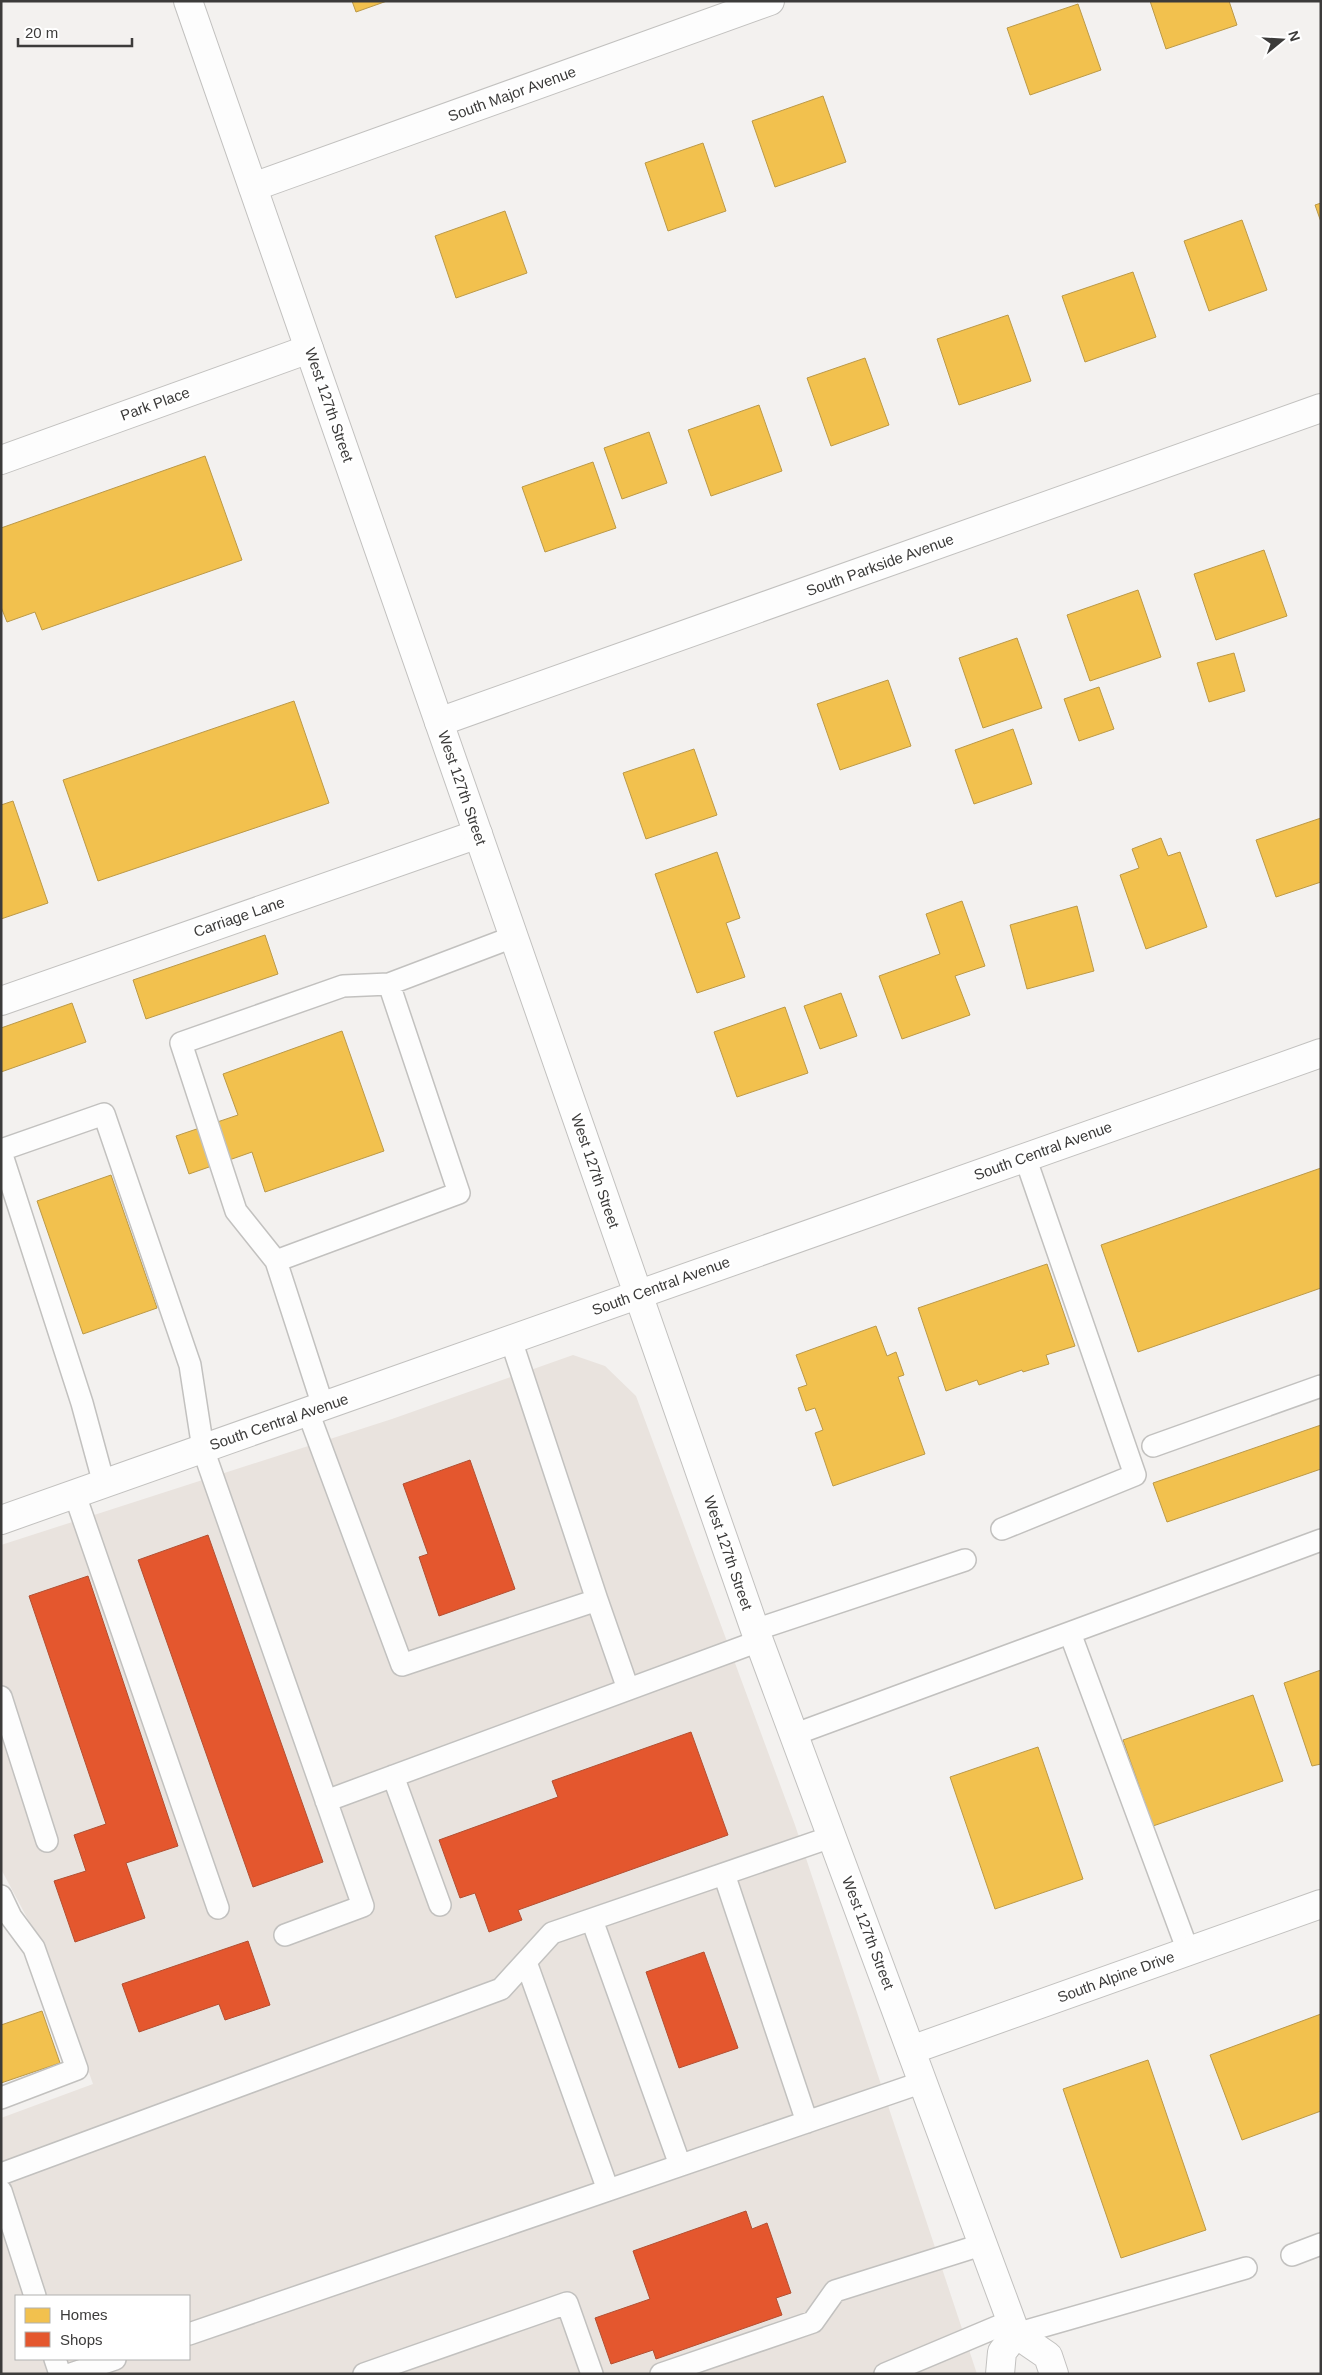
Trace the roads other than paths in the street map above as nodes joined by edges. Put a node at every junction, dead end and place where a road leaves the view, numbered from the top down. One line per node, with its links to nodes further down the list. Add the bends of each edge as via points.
1 (188, 1): 3 (street, West 127th Street)
2 (770, 1): 3 (street, South Major Avenue)
3 (253, 187): 4 (street, West 127th Street)
4 (309, 349): 6 (street, Park Place); 7 (street, West 127th Street)
5 (1321, 408): 7 (street, South Parkside Avenue)
6 (1, 460)
7 (439, 722): 8 (street, West 127th Street)
8 (478, 834): 9 (street, West 127th Street); 11 (street, Carriage Lane)
9 (513, 937): 10 (lane); 16 (street, West 127th Street)
10 (389, 984): 15 (lane, via 459,1193); 15 (lane, via 344,986 180,1043 236,1211)
11 (1, 1001)
12 (1321, 1053): 14 (street, South Central Avenue)
13 (1, 1151): 21 (lane, via 104,1114 190,1364); 22 (lane, via 82,1403)
14 (1025, 1157): 16 (street, South Central Avenue); 25 (lane, via 1135,1475)
15 (276, 1261): 19 (lane)
16 (638, 1295): 17 (street, South Central Avenue); 30 (street, West 127th Street)
17 (511, 1340): 19 (street, South Central Avenue); 28 (lane)
18 (1321, 1386): 20 (lane)
19 (316, 1409): 21 (street, South Central Avenue); 28 (lane, via 402,1665)
20 (1153, 1446)
21 (203, 1449): 22 (street, South Central Avenue); 35 (lane)
22 (104, 1484): 23 (street, South Central Avenue)
23 (75, 1494): 24 (street, South Central Avenue); 42 (lane)
24 (2, 1517)
25 (1002, 1529)
26 (1321, 1540): 29 (lane)
27 (966, 1560): 30 (lane)
28 (597, 1600): 31 (lane)
29 (1070, 1633): 33 (lane); 45 (lane)
30 (757, 1636): 31 (lane); 33 (street, West 127th Street)
31 (628, 1689): 34 (lane)
32 (1, 1697): 37 (lane)
33 (793, 1735): 36 (street, West 127th Street)
34 (393, 1776): 35 (lane); 41 (lane)
35 (326, 1801): 44 (lane, via 363,1906)
36 (832, 1837): 38 (lane); 47 (street, West 127th Street)
37 (47, 1841)
38 (724, 1874): 43 (lane); 50 (lane)
39 (1, 1896): 49 (lane, via 11,1917 34,1948 77,2069)
40 (1321, 1904): 45 (street, South Alpine Drive)
41 (440, 1905)
42 (218, 1908)
43 (592, 1920): 46 (lane, via 552,1934); 51 (lane)
44 (285, 1935)
45 (1188, 1951): 47 (street, South Alpine Drive)
46 (526, 1962): 52 (lane, via 501,1989); 53 (lane)
47 (911, 2050): 48 (street, West 127th Street)
48 (923, 2082): 50 (lane); 55 (street, West 127th Street)
49 (1, 2098)
50 (807, 2122): 51 (lane)
51 (680, 2165): 53 (lane)
52 (1, 2174)
53 (608, 2190): 61 (lane)
54 (1, 2191): 59 (lane)
55 (984, 2244): 60 (street, West 127th Street); 68 (lane, via 835,2291 813,2322)
56 (1321, 2244): 57 (lane)
57 (1292, 2255)
58 (1246, 2268): 60 (lane)
59 (35, 2295)
60 (1014, 2328): 69 (lane); 70 (street, via 1002,2352); 71 (street, via 1048,2356)
61 (190, 2334)
62 (55, 2360): 64 (lane)
63 (112, 2360): 65 (lane)
64 (60, 2374)
65 (72, 2374)
66 (364, 2374): 67 (lane, via 567,2304)
67 (592, 2374)
68 (661, 2374)
69 (885, 2374)
70 (1000, 2374)
71 (1054, 2374)

